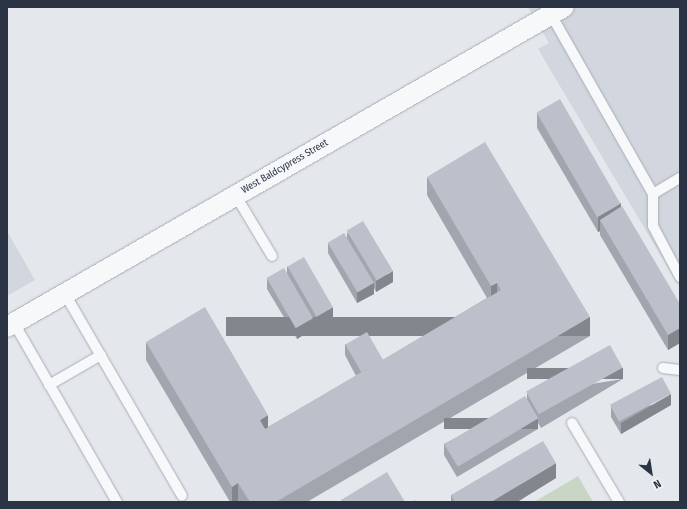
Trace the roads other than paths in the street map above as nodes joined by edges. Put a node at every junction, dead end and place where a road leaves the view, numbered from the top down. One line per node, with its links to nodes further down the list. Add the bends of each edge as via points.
1 (554, 9): 3 (lane); 4 (street, West Baldcypress Street)
2 (680, 178): 3 (lane)
3 (653, 194): 6 (lane, via 654,226)
4 (236, 196): 5 (lane); 7 (street, West Baldcypress Street)
5 (272, 256)
6 (680, 277)
7 (65, 294): 8 (street, West Baldcypress Street); 9 (lane)
8 (10, 325): 12 (lane)
9 (101, 356): 12 (lane); 14 (lane)
10 (663, 368): 11 (lane)
11 (680, 370)
12 (49, 385): 15 (lane)
13 (572, 423): 16 (lane)
14 (182, 496)
15 (117, 502)
16 (619, 502)

